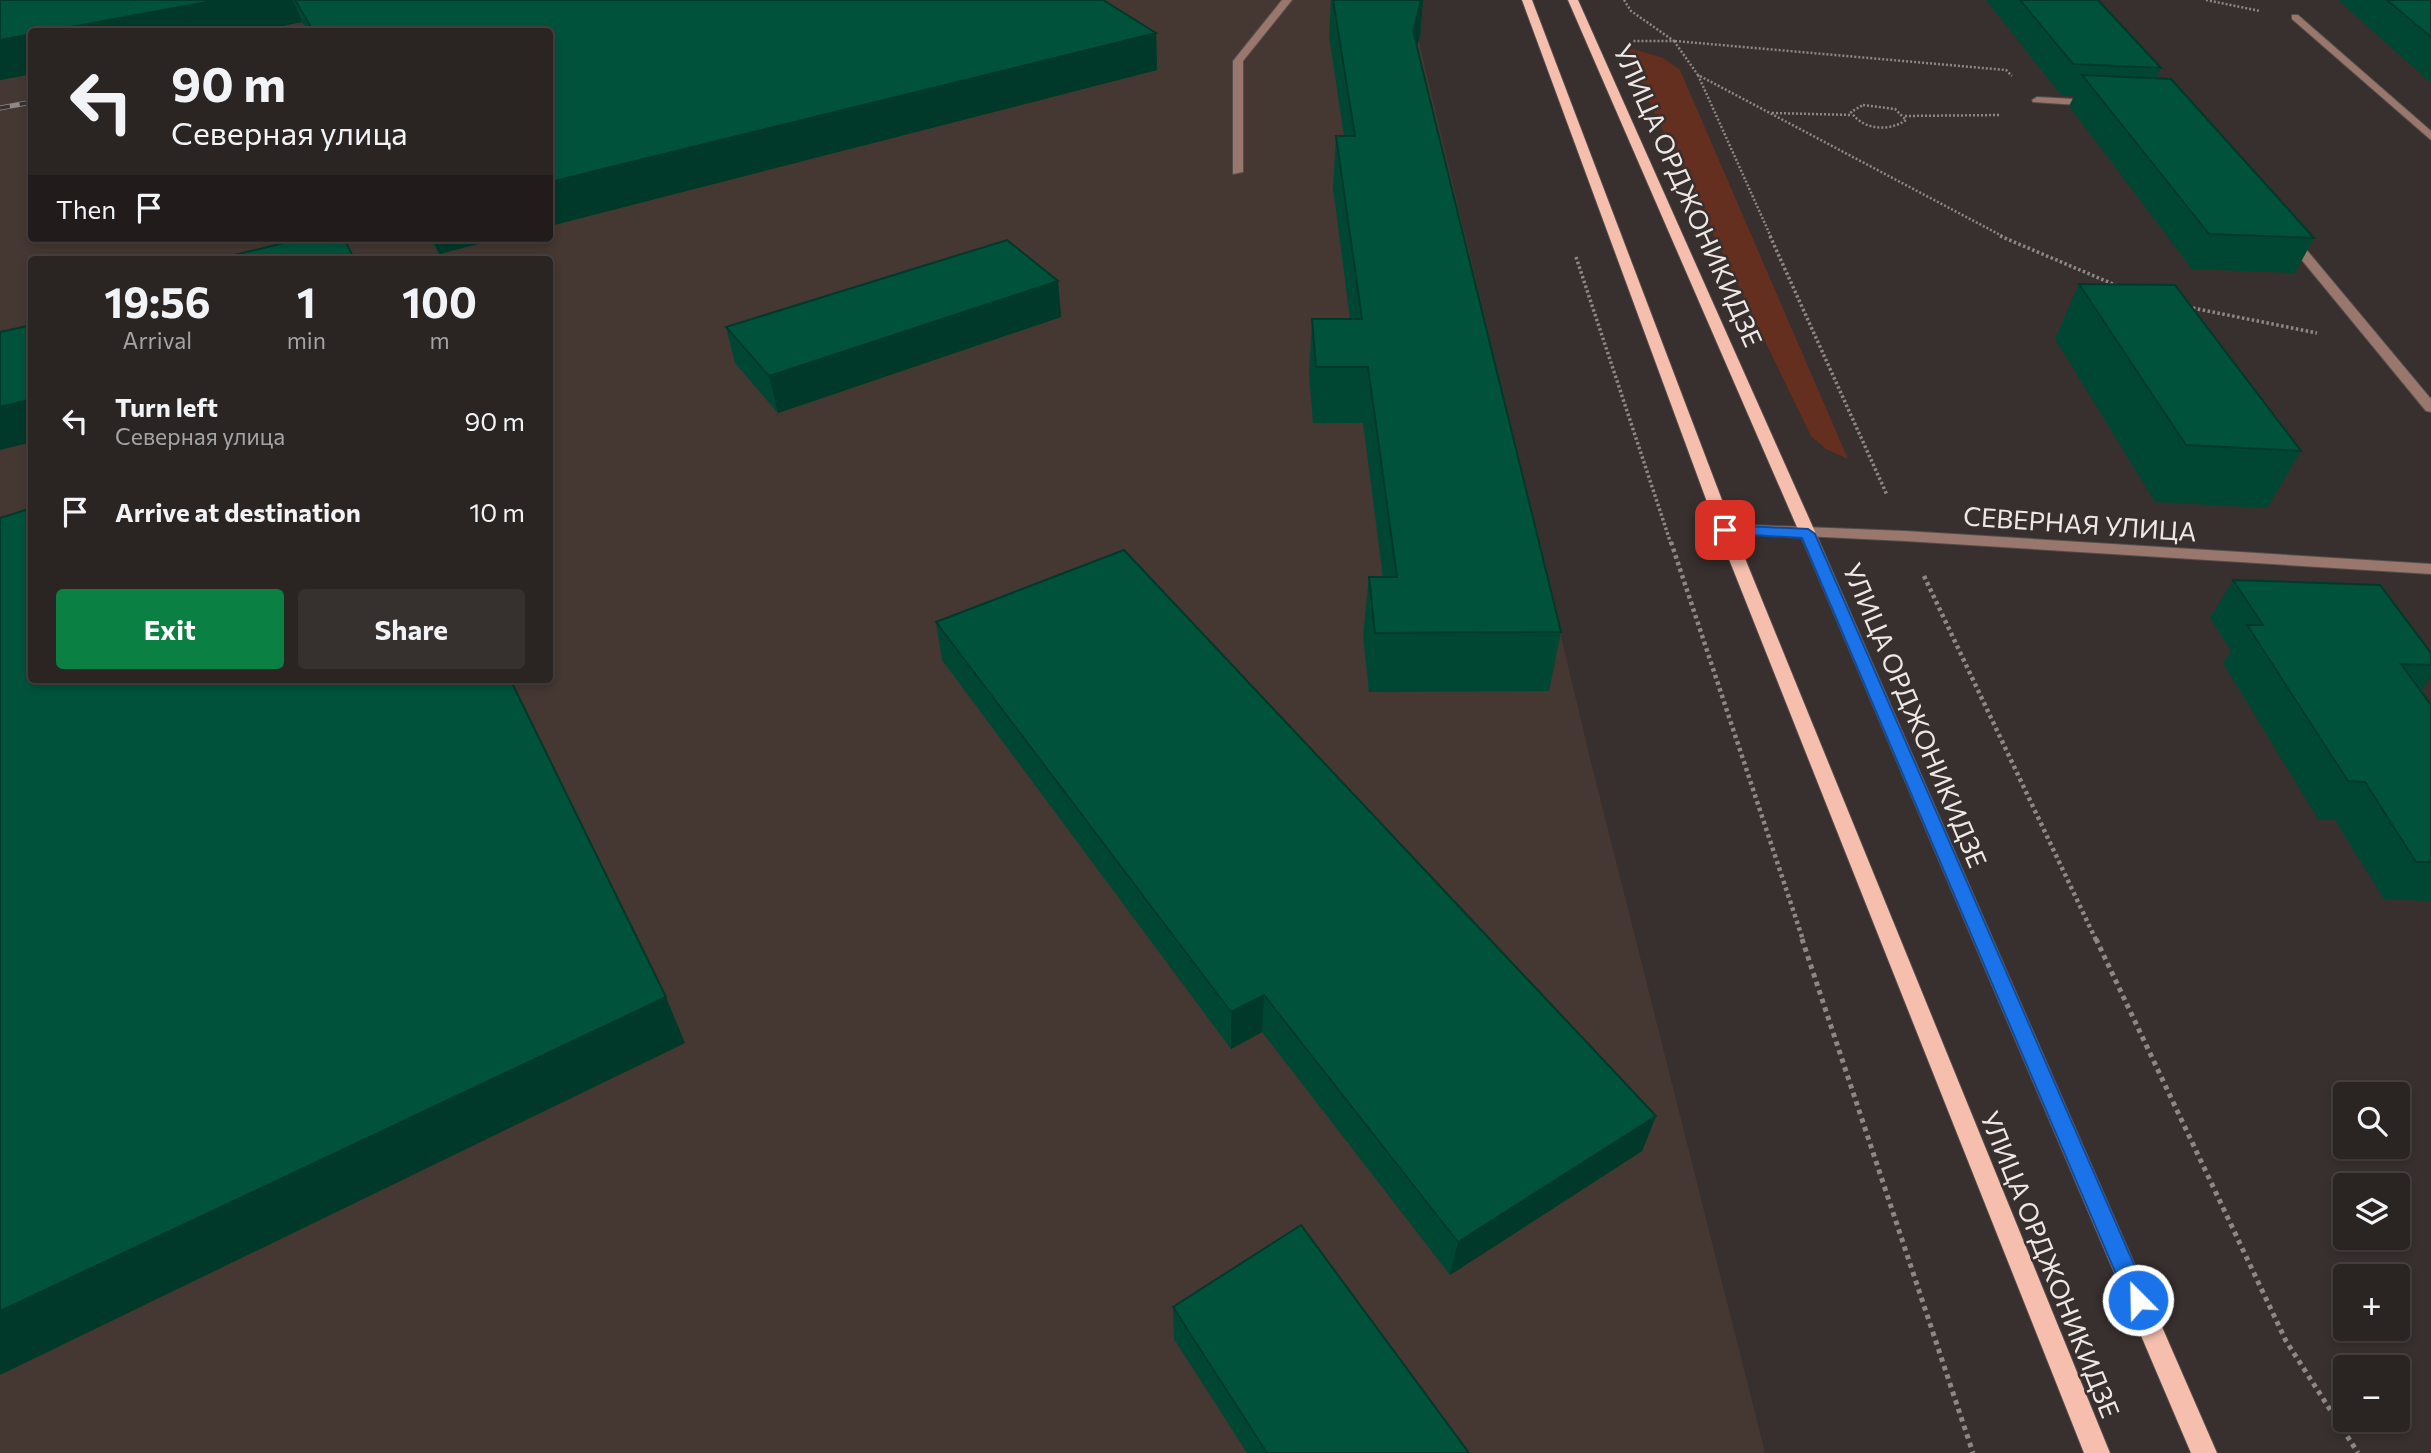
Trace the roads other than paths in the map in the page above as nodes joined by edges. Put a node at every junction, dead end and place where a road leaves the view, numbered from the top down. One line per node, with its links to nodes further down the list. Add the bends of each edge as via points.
1 (1287, 0): 8 (street, via 1238,61)
2 (1527, 0): 11 (main road, УЛИЦА ОРДЖОНИКИДЗЕ)
3 (1573, 0): 12 (main road, УЛИЦА ОРДЖОНИКИДЗЕ)
4 (2295, 18): 7 (street)
5 (2037, 100): 6 (street)
6 (2102, 103)
7 (2431, 137)
8 (1237, 172)
9 (2284, 231): 10 (street)
10 (2431, 408)
11 (1725, 530): 12 (street, СЕВЕРНАЯ УЛИЦА); 14 (main road, УЛИЦА ОРДЖОНИКИДЗЕ)
12 (1808, 534): 13 (street, СЕВЕРНАЯ УЛИЦА); 15 (main road, УЛИЦА ОРДЖОНИКИДЗЕ)
13 (2431, 569)
14 (2097, 1453)
15 (2204, 1453)

